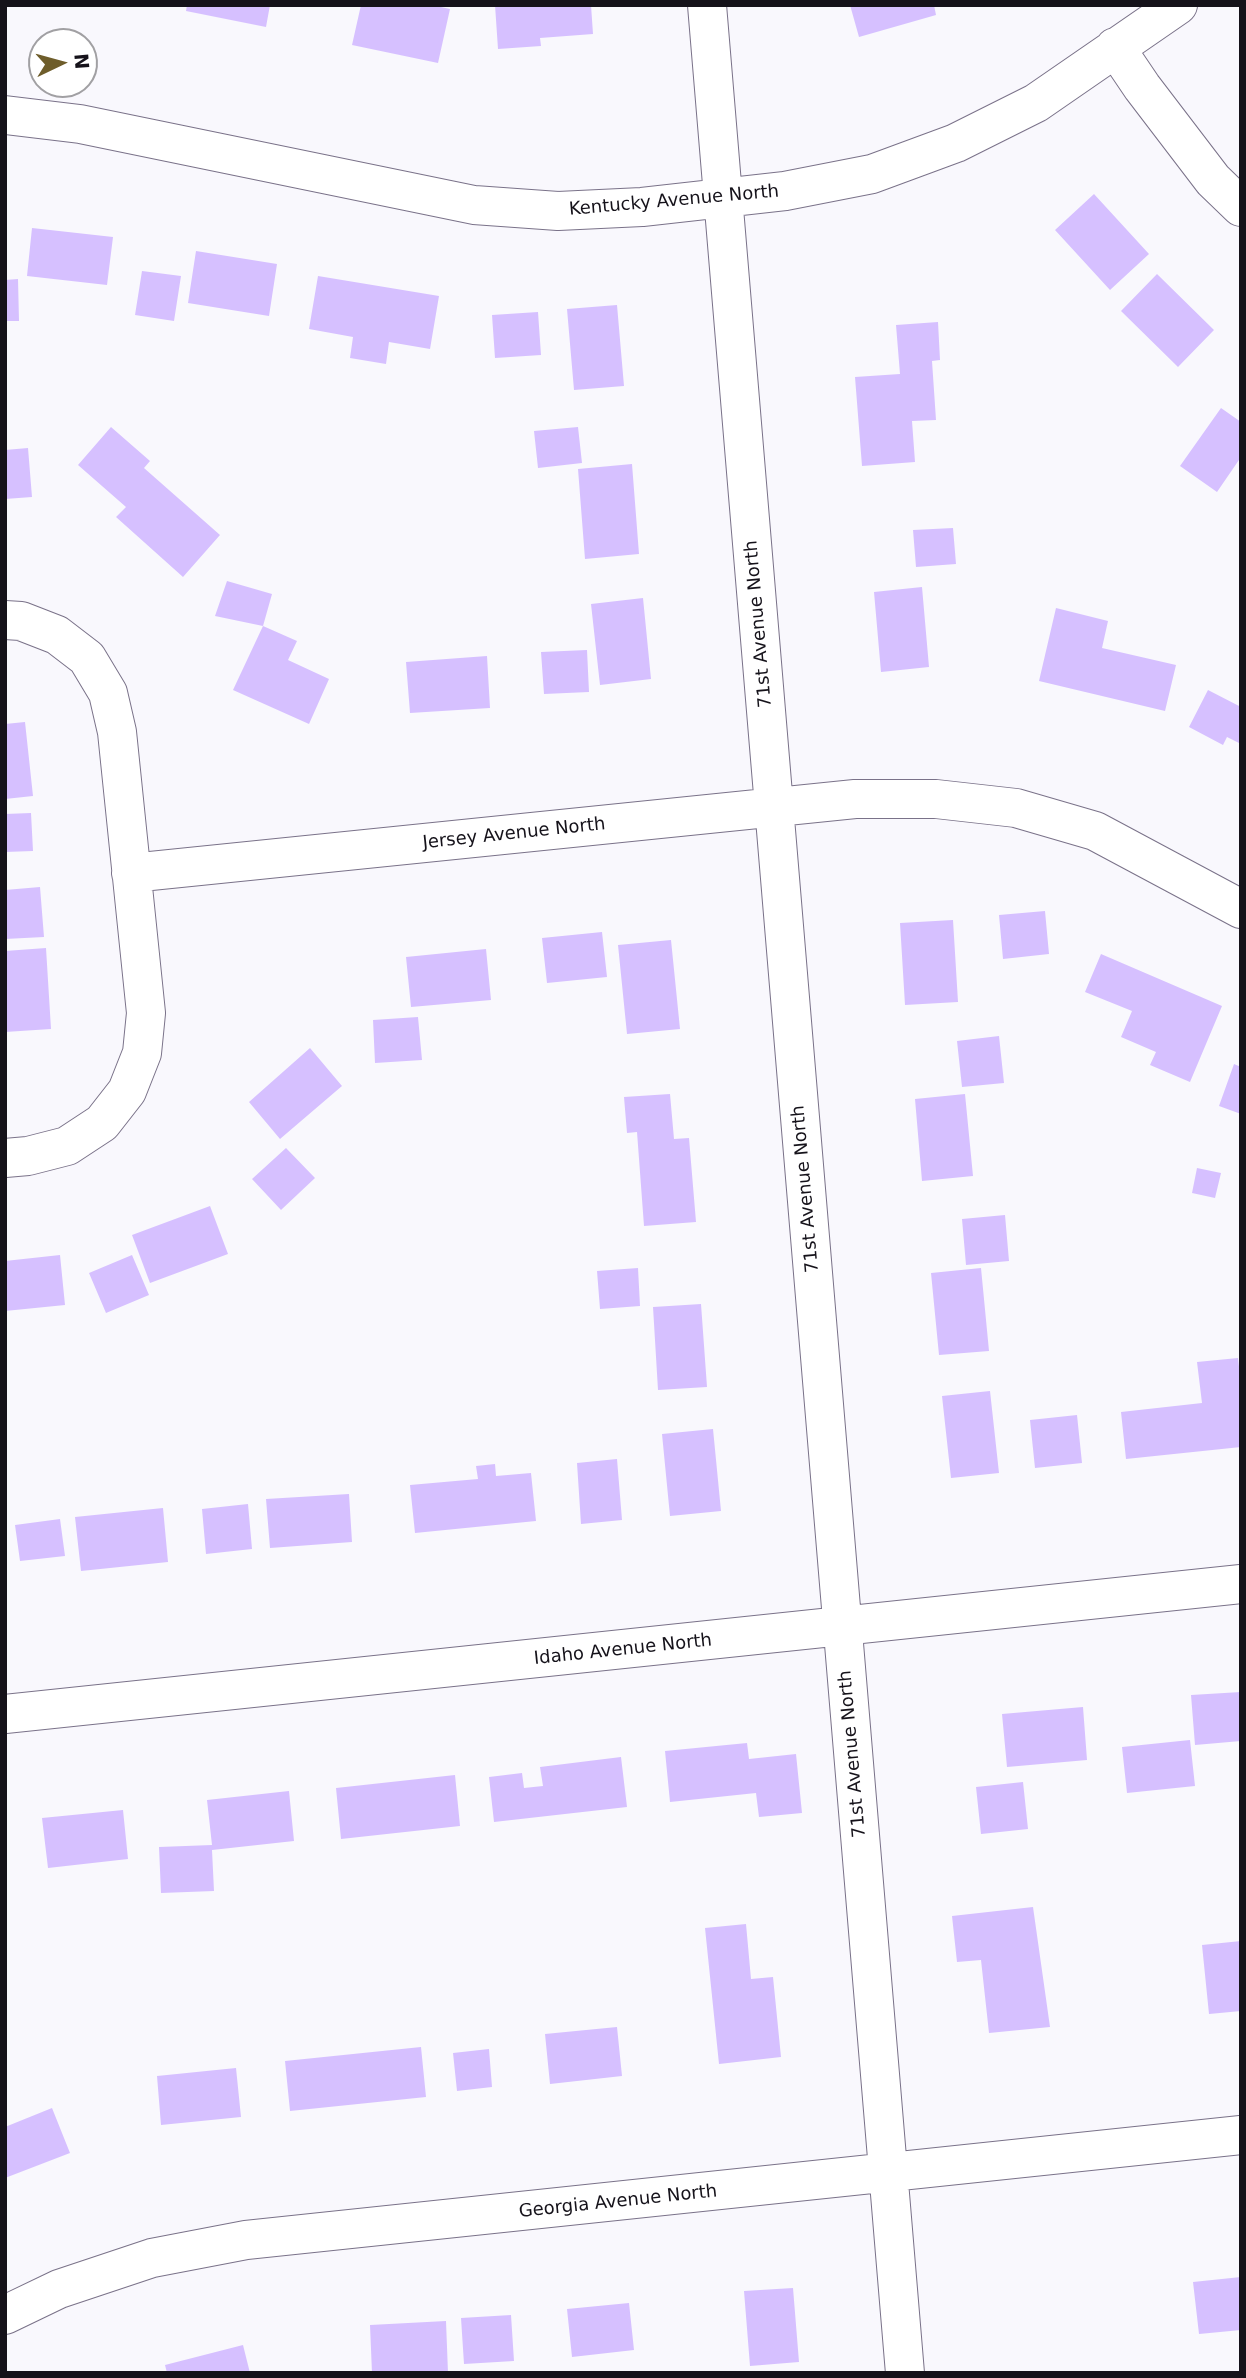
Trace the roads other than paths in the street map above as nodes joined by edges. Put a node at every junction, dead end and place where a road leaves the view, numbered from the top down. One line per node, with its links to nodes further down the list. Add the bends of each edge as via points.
1 (707, 5): 5 (street, 71st Avenue North)
2 (1178, 5): 3 (street, Kentucky Avenue North)
3 (1115, 47): 5 (street, Kentucky Avenue North, via 1037,103 956,143 872,174); 6 (street, via 1213,180)
4 (5, 115): 5 (street, Kentucky Avenue North, via 80,124 474,205 558,211)
5 (723, 198): 8 (street, 71st Avenue North)
6 (1241, 207)
7 (5, 620): 9 (street, via 57,635 87,658 108,693 117,732)
8 (774, 808): 9 (street, Jersey Avenue North); 10 (street, Jersey Avenue North, via 855,799 936,799 1016,808 1095,831); 13 (street, 71st Avenue North)
9 (131, 873): 11 (street, via 146,1013 142,1053 127,1091 102,1123 67,1146)
10 (1241, 909)
11 (5, 1158)
12 (1241, 1584): 13 (street, Idaho Avenue North)
13 (842, 1627): 14 (street, Idaho Avenue North); 16 (street, 71st Avenue North)
14 (5, 1714)
15 (1241, 2135): 16 (street, Georgia Avenue North)
16 (888, 2173): 17 (street, Georgia Avenue North, via 246,2240 152,2258 59,2289); 18 (street, 71st Avenue North)
17 (5, 2315)
18 (905, 2373)

